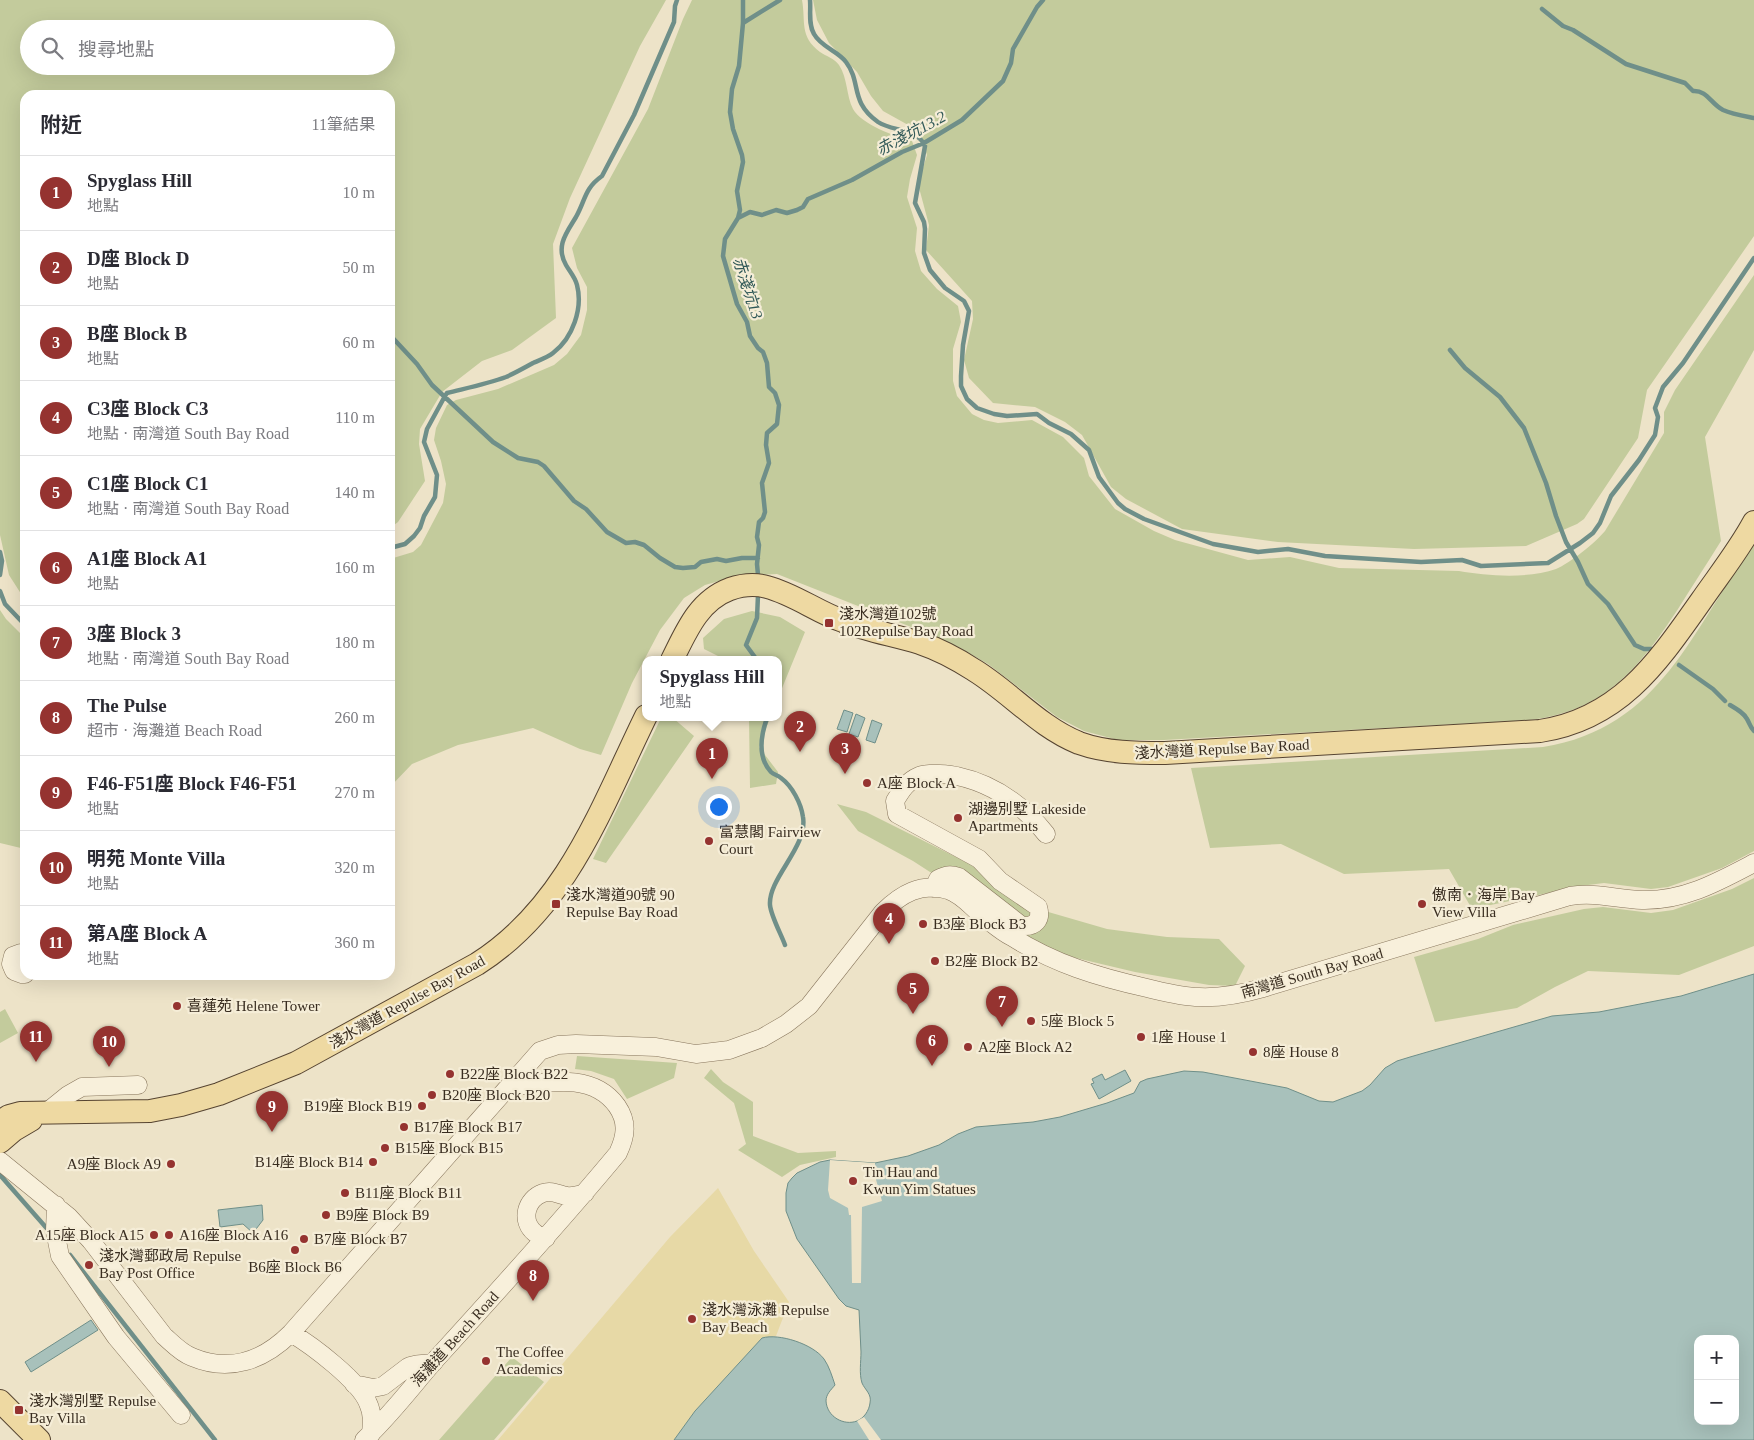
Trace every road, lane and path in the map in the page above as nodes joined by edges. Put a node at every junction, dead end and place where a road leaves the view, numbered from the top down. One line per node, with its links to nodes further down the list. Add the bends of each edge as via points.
1 (1754, 522): 2 (main road, 淺水灣道 Repulse Bay Road, via 1668,646 1634,686 1588,717 1540,731 1165,753 1108,751 1065,736 981,674 938,651 849,624 788,594 760,586 731,589 706,603)
2 (674, 656)
3 (644, 721): 11 (main road, 淺水灣道 Repulse Bay Road, via 588,836 561,883 523,928 486,959 319,1051 219,1094 181,1106 150,1110)
4 (1046, 834): 6 (street, via 1022,808 978,782 936,773 919,776 904,786 894,801 897,814 979,859 1000,881 1038,907 1039,920 1022,926 959,876 943,876)
5 (1754, 863): 6 (street, 南灣道 South Bay Road, via 1687,894 1654,900 1598,894 1570,896 1263,988 1231,996 1208,997 1183,996 1069,967 1010,937 960,895)
6 (934, 888): 10 (street, 南灣道 South Bay Road, via 915,890 897,898 809,1006 762,1038 730,1050 696,1054 656,1047 558,1045 540,1052)
7 (12, 956): 8 (street, via 14,972)
8 (20, 974)
9 (138, 1086): 11 (street, via 82,1087)
10 (510, 1087): 15 (street, 海灘道 Beach Road, via 559,1081 582,1082 599,1088 612,1098 624,1119 624,1139 618,1153); 18 (street, 南灣道 South Bay Road)
11 (47, 1112): 12 (main road, 淺水灣道 Repulse Bay Road, via 20,1113); 13 (main road, 淺水灣道 Repulse Bay Road, via 19,1126)
12 (0, 1122)
13 (0, 1142)
14 (0, 1161): 16 (street, 南灣道 South Bay Road)
15 (585, 1193): 17 (street, 海灘道 Beach Road); 17 (street, via 566,1196 546,1192 529,1204 526,1215 529,1226)
16 (55, 1211): 18 (street, 南灣道 South Bay Road, via 91,1241 164,1336 191,1357 220,1364 238,1363 266,1354); 22 (street, via 60,1256 116,1337)
17 (546, 1238): 19 (street, 海灘道 Beach Road)
18 (291, 1333): 20 (street, via 320,1352)
19 (434, 1362): 20 (street, via 408,1366 384,1386 374,1388); 23 (street, 海灘道 Beach Road)
20 (354, 1384): 23 (street, via 368,1401 372,1423)
21 (0, 1401): 24 (main road)
22 (181, 1415)
23 (368, 1437)
24 (39, 1440)

